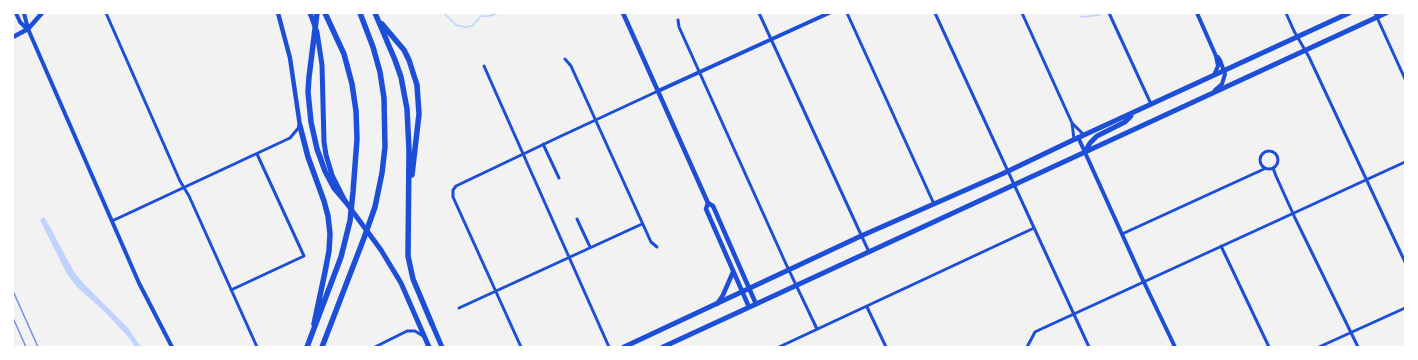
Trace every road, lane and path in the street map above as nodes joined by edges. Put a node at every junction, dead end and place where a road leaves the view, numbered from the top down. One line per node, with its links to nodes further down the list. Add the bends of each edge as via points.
1 (16, 13): 25 (street, via 20,22)
2 (24, 13): 25 (street)
3 (42, 13): 25 (main road)
4 (106, 13): 57 (street)
5 (278, 13): 43 (main road, via 290,58)
6 (310, 13): 56 (main road, via 317,32 322,65 325,148)
7 (317, 13): 56 (highway, via 308,92 311,122 322,163)
8 (325, 13): 93 (highway, via 344,54 352,84 357,139 350,221 341,257)
9 (360, 13): 98 (highway, via 380,72 386,124 385,147 375,207)
10 (370, 13): 58 (highway, via 395,38 409,60 417,85 419,114)
11 (375, 13): 58 (highway, via 401,77 409,122)
12 (623, 13): 37 (main road)
13 (759, 13): 28 (street)
14 (829, 13): 28 (street)
15 (847, 13): 61 (street)
16 (935, 13): 52 (street)
17 (1022, 13): 42 (street)
18 (1109, 13): 39 (street)
19 (1197, 13): 30 (street)
20 (1286, 13): 27 (street)
21 (1349, 13): 27 (main road)
22 (1386, 13): 23 (main road)
23 (1376, 15): 29 (main road); 36 (street)
24 (678, 20): 34 (street, via 678,27)
25 (28, 29): 26 (main road); 64 (street)
26 (13, 37)
27 (1298, 37): 29 (street); 33 (main road)
28 (771, 40): 34 (street); 68 (street)
29 (1305, 50): 38 (main road); 54 (street)
30 (1216, 56): 33 (street); 35 (street, via 1218,66)
31 (565, 59): 41 (street, via 571,66)
32 (484, 66): 48 (street)
33 (1225, 70): 35 (main road); 38 (street, via 1222,84)
34 (699, 72): 37 (street); 75 (street)
35 (1214, 75): 39 (main road)
36 (1405, 80)
37 (658, 92): 41 (street); 60 (main road)
38 (1212, 93): 46 (main road)
39 (1151, 105): 40 (main road)
40 (1135, 112): 44 (main road); 46 (main road, via 1125,122 1097,136)
41 (596, 120): 45 (street); 65 (street)
42 (1072, 124): 44 (street); 44 (street)
43 (300, 126): 47 (street, via 290,138); 93 (highway, via 328,216 330,234 327,265)
44 (1079, 137): 46 (street); 52 (main road)
45 (543, 144): 48 (street); 53 (street)
46 (1085, 152): 55 (main road); 67 (street)
47 (257, 154): 57 (street); 80 (street, via 304,256)
48 (523, 154): 73 (street); 81 (street, via 456,186 453,190 453,197)
49 (1405, 162): 54 (street)
50 (1273, 168): 51 (street); 51 (street, via 1276,166 1277,157 1274,151 1267,150 1261,154 1260,161); 62 (street)
51 (1264, 169): 67 (street)
52 (1008, 171): 55 (street); 61 (main road)
53 (558, 178)
54 (1365, 179): 62 (street); 74 (street)
55 (1014, 185): 66 (street); 72 (main road)
56 (335, 186): 59 (highway)
57 (184, 188): 64 (street); 80 (street)
58 (409, 193): 90 (highway, via 409,265)
59 (345, 201): 94 (main road, via 381,250 401,283)
60 (708, 203): 76 (main road, via 706,209); 79 (main road, via 713,206)
61 (934, 204): 68 (main road)
62 (1293, 212): 69 (street); 92 (street)
63 (577, 219): 70 (street)
64 (112, 221): 95 (street, via 145,297)
65 (642, 224): 70 (street); 71 (street)
66 (1034, 228): 85 (street); 89 (street)
67 (1122, 234): 77 (street)
68 (861, 236): 72 (street); 75 (main road)
69 (1221, 246): 77 (street); 111 (street)
70 (590, 247): 73 (street)
71 (656, 247)
72 (869, 252): 78 (main road)
73 (569, 257): 81 (street); 103 (street)
74 (1405, 262)
75 (789, 270): 78 (street); 79 (main road)
76 (733, 272): 82 (main road); 83 (main road)
77 (1143, 282): 89 (street); 110 (street)
78 (797, 286): 84 (main road); 91 (street)
79 (749, 289): 82 (main road); 84 (main road)
80 (231, 290): 96 (street)
81 (496, 291): 87 (street); 102 (street)
82 (742, 292): 83 (main road); 86 (main road)
83 (717, 304): 104 (main road)
84 (756, 304): 86 (main road)
85 (867, 306): 91 (street); 107 (street)
86 (749, 307): 105 (main road)
87 (459, 308)
88 (1405, 308): 92 (street)
89 (1074, 314): 108 (street, via 1035,332); 109 (street)
90 (432, 324): 101 (main road)
91 (817, 329): 106 (street)
92 (1351, 332): 112 (street); 113 (street)
93 (311, 337): 97 (highway)
94 (425, 337): 99 (street, via 415,331 407,331); 100 (main road)
95 (172, 347)
96 (257, 347)
97 (307, 347)
98 (322, 347)
99 (374, 347)
100 (429, 347)
101 (442, 347)
102 (521, 347)
103 (610, 347)
104 (624, 347)
105 (663, 347)
106 (779, 347)
107 (886, 347)
108 (1027, 347)
109 (1089, 347)
110 (1175, 347)
111 (1270, 347)
112 (1319, 347)
113 (1358, 347)

